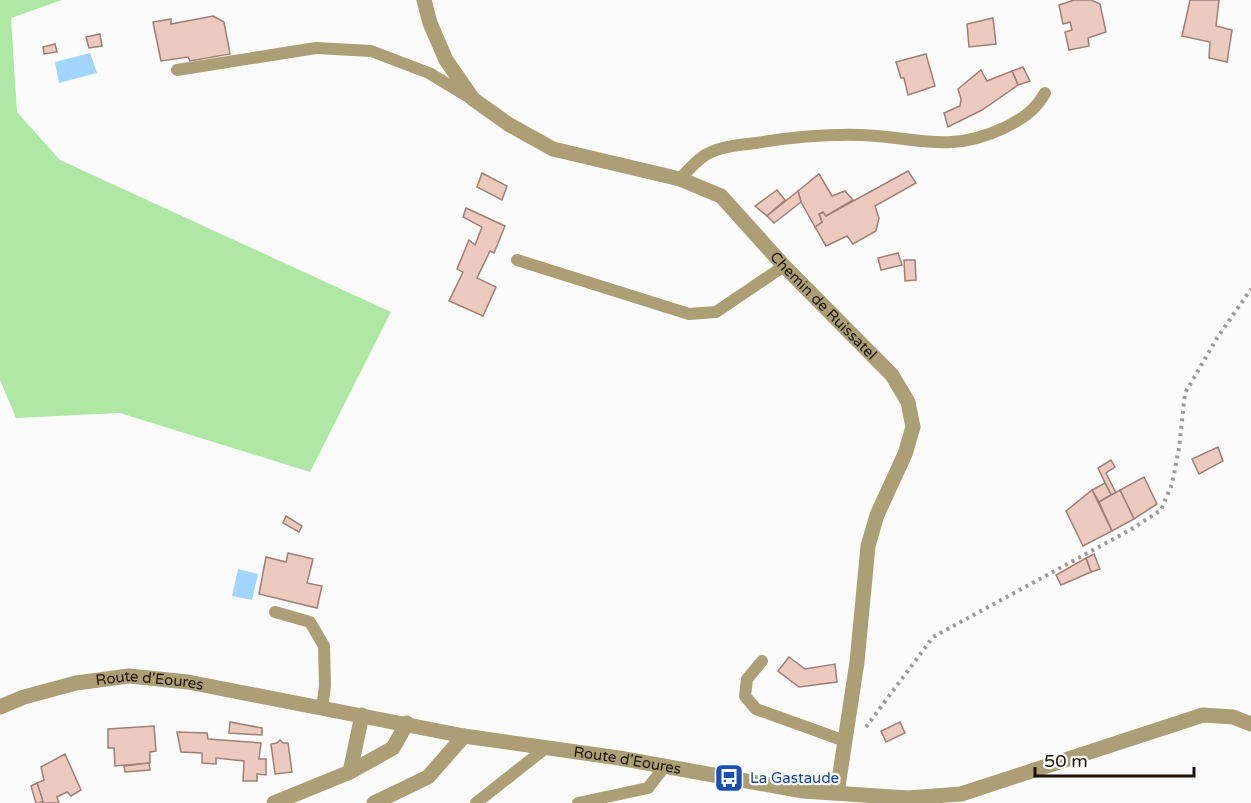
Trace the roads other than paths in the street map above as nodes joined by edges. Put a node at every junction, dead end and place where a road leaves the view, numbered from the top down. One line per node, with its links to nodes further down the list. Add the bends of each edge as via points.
1 (424, 0): 4 (street, Chemin de Ruissatel, via 446,60)
2 (177, 70): 4 (lane, via 316,48 372,51 429,73)
3 (1045, 93): 5 (lane, via 1037,107 1021,120 976,139 940,144 863,135 812,135 722,147 702,158)
4 (473, 99): 5 (street, Chemin de Ruissatel, via 553,149)
5 (680, 178): 7 (street, Chemin de Ruissatel, via 721,196)
6 (517, 260): 7 (lane, via 688,314 716,312)
7 (784, 266): 16 (street, Chemin de Ruissatel, via 892,375 908,402 913,427 868,546)
8 (275, 612): 11 (lane, via 310,622 324,646 326,686)
9 (762, 661): 16 (lane, via 747,679 745,696 756,709)
10 (0, 707): 11 (street, Route d'Eoures, via 76,683 129,676 188,682)
11 (322, 708): 12 (street, Route d'Eoures)
12 (362, 715): 13 (street, Route d'Eoures); 19 (street)
13 (407, 723): 15 (street, Route d'Eoures); 19 (street, via 393,748)
14 (1251, 724): 21 (street, Route d'Eoures, via 1233,717 1203,715 961,794)
15 (464, 736): 17 (street, Route d'Eoures); 23 (street, via 428,777)
16 (845, 741): 20 (street, Chemin de Ruissatel)
17 (547, 747): 18 (street, Route d'Eoures); 24 (lane)
18 (665, 766): 20 (street, Route d'Eoures, via 802,791); 25 (lane, via 648,788)
19 (350, 772): 22 (street)
20 (837, 793): 21 (street, Route d'Eoures)
21 (862, 799)
22 (274, 803)
23 (374, 803)
24 (476, 803)
25 (578, 803)

